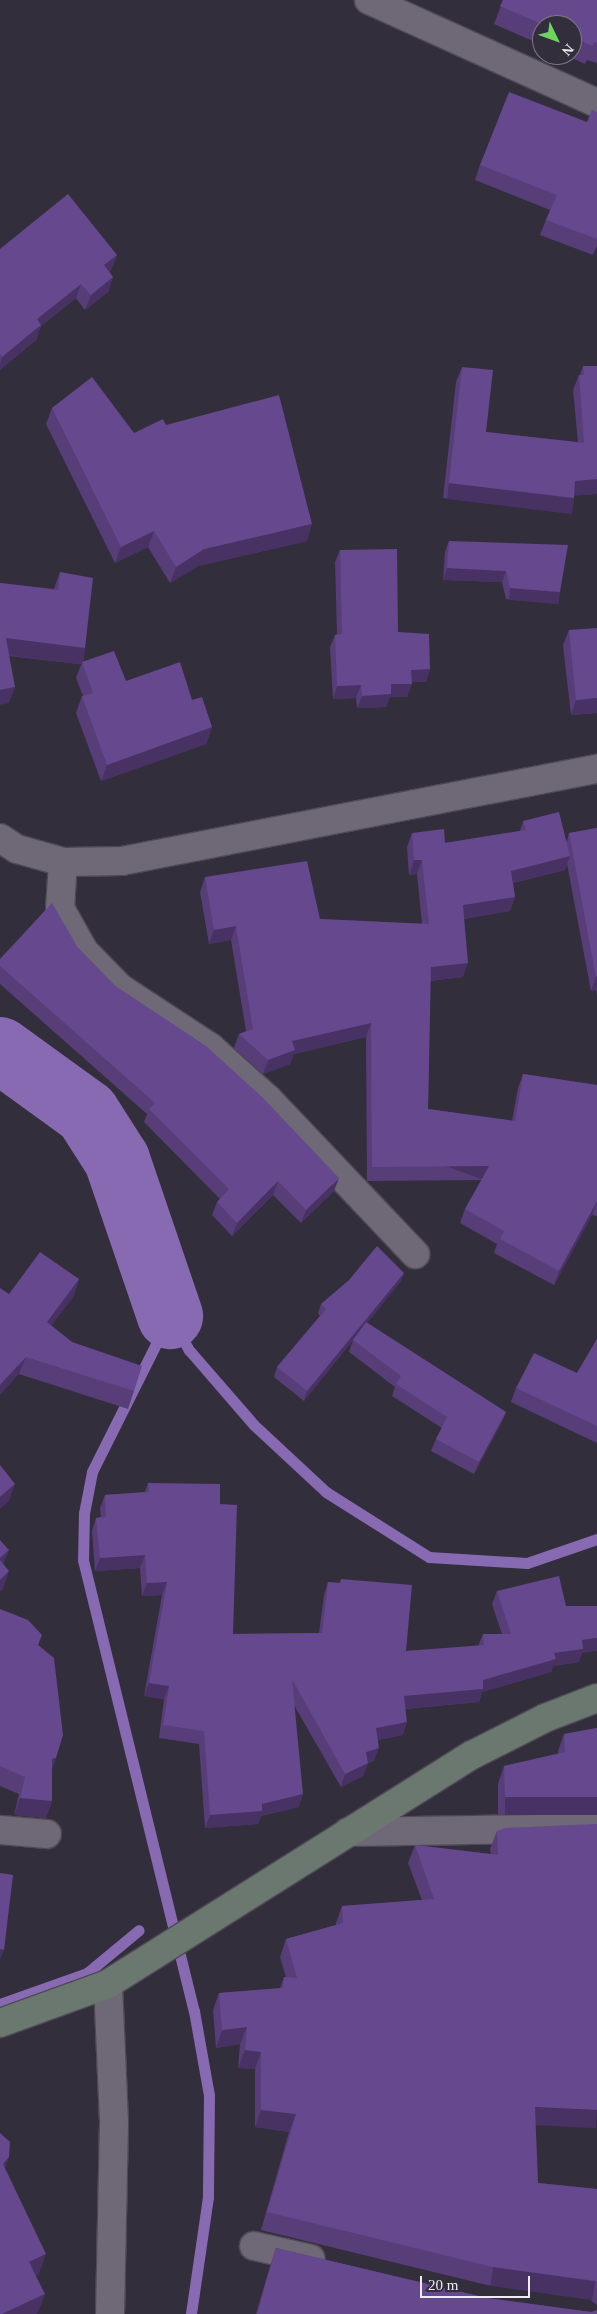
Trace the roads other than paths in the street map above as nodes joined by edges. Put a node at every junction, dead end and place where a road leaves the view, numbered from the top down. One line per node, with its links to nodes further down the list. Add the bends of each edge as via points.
1 (369, 0): 2 (street)
2 (597, 103)
3 (597, 769): 5 (street, via 122,861)
4 (0, 838): 5 (street, via 17,849)
5 (63, 862): 6 (street, via 60,908 84,951 120,988 210,1046 268,1099)
6 (415, 1254)
7 (597, 1698): 10 (main road, via 545,1718 472,1755)
8 (597, 1828): 10 (street)
9 (0, 1830): 11 (street)
10 (348, 1832): 12 (main road, via 192,1934)
11 (47, 1834)
12 (108, 1984): 13 (main road); 16 (street, via 114,2123)
13 (0, 2024)
14 (254, 2246): 15 (street)
15 (340, 2266)
16 (110, 2314)

